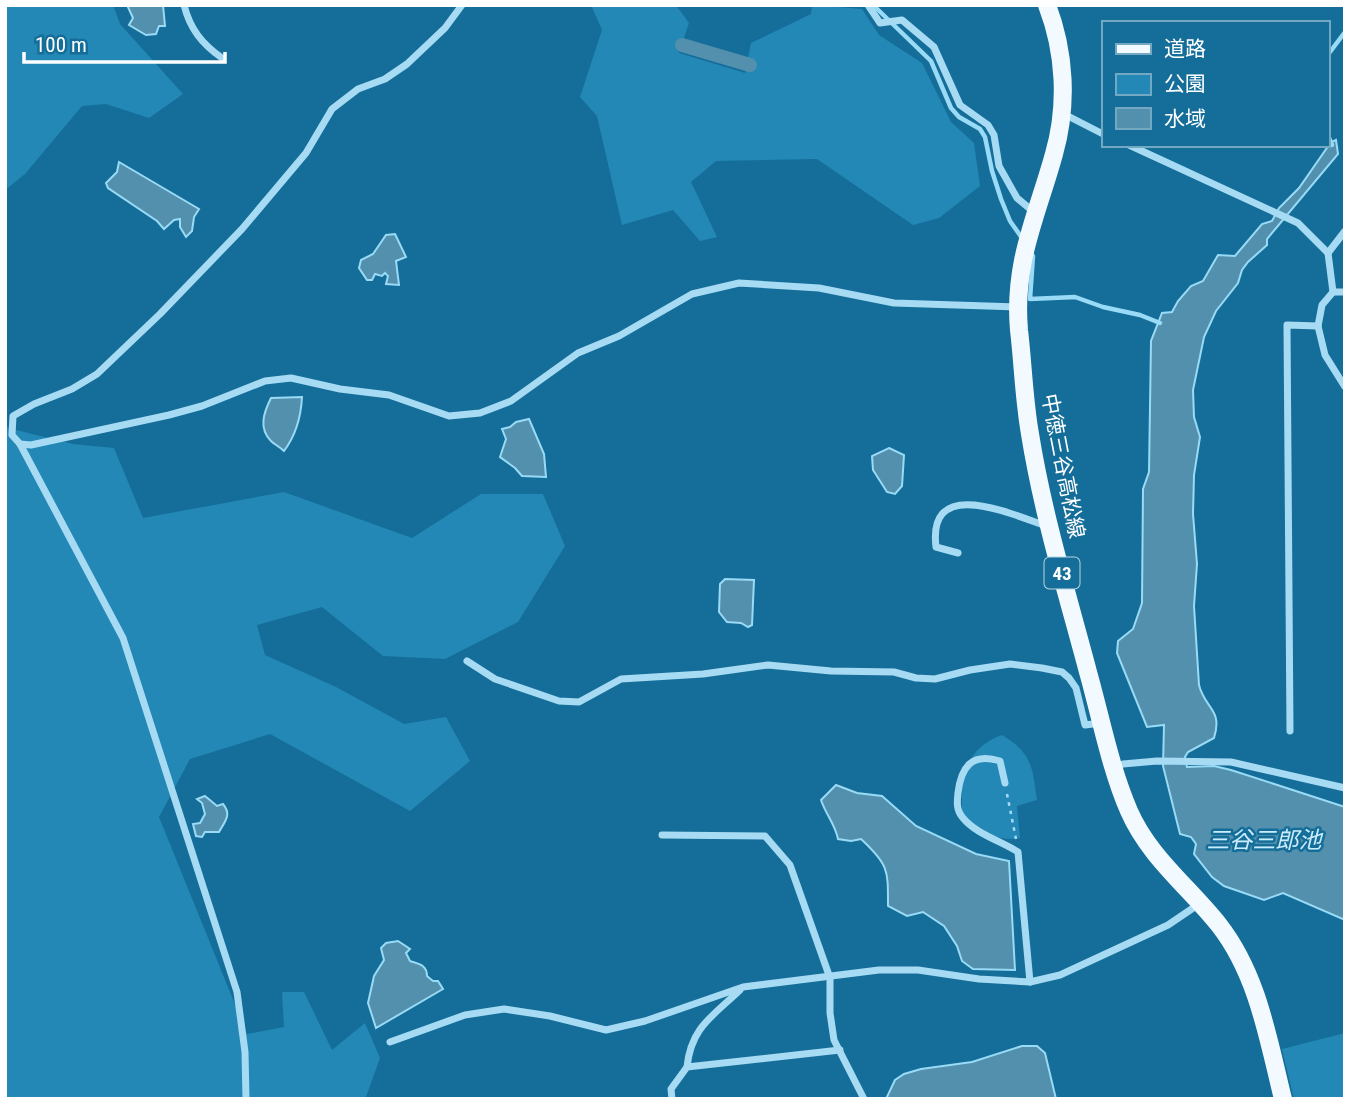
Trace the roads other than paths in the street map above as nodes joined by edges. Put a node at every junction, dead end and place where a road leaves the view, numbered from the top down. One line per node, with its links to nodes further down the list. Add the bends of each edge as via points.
1 (184, 5): 5 (street, via 189,25 206,47)
2 (461, 5): 17 (street, via 445,28 407,64 331,109 306,153 242,229 97,374 13,416 12,435)
3 (868, 5): 9 (street, via 880,23 902,20 934,47 960,105 988,125 999,166 1017,198)
4 (1048, 6): 6 (main road, 中徳三谷高松線 / 43, via 1061,61)
5 (222, 58)
6 (1061, 113): 7 (street); 9 (main road, 中徳三谷高松線 / 43, via 1055,153)
7 (1102, 134)
8 (1133, 147): 11 (street, via 1298,223)
9 (1035, 213): 14 (main road, 中徳三谷高松線 / 43, via 1021,266)
10 (1345, 231): 11 (street)
11 (1328, 253): 12 (street)
12 (1333, 292): 13 (street); 15 (street, via 1322,305)
13 (1345, 292)
14 (1019, 307): 17 (street, via 894,303 819,288 739,283 692,294 619,336 578,352 511,401 480,413 449,416 389,396 291,378 265,381 169,415); 18 (main road, 中徳三谷高松線 / 43, via 1029,433)
15 (1318, 326): 16 (street, via 1325,355); 22 (street, via 1287,325)
16 (1345, 387)
17 (20, 444): 34 (street, via 128,651 237,992)
18 (1049, 528): 19 (street, via 994,509 954,504 942,514 935,536 936,547); 21 (main road, 中徳三谷高松線 / 43)
19 (958, 553)
20 (467, 661): 21 (street, via 495,680 559,701 579,702 621,678 768,665 894,672 934,679 1010,664 1062,672 1076,688 1085,725)
21 (1102, 723): 23 (main road, 中徳三谷高松線 / 43)
22 (1290, 731)
23 (1113, 768): 25 (street, via 1157,761 1231,762); 27 (main road, 中徳三谷高松線 / 43, via 1144,838)
24 (1005, 783): 29 (street, via 1000,761 972,762 963,769 957,807 977,830 1018,852)
25 (1345, 788)
26 (662, 835): 28 (street, via 765,836 790,865)
27 (1200, 903): 29 (street, via 1168,925 1060,975); 37 (main road, 中徳三谷高松線 / 43, via 1233,944 1253,986)
28 (830, 978): 29 (street, via 879,970 918,970); 30 (street); 32 (street, via 831,1013)
29 (1030, 982)
30 (743, 987): 31 (street, via 606,1030 504,1010 465,1015); 33 (street, via 700,1028 689,1047)
31 (390, 1042)
32 (840, 1050): 33 (street); 36 (street)
33 (687, 1067): 35 (street, via 671,1089)
34 (246, 1099)
35 (672, 1099)
36 (864, 1099)
37 (1283, 1099)

